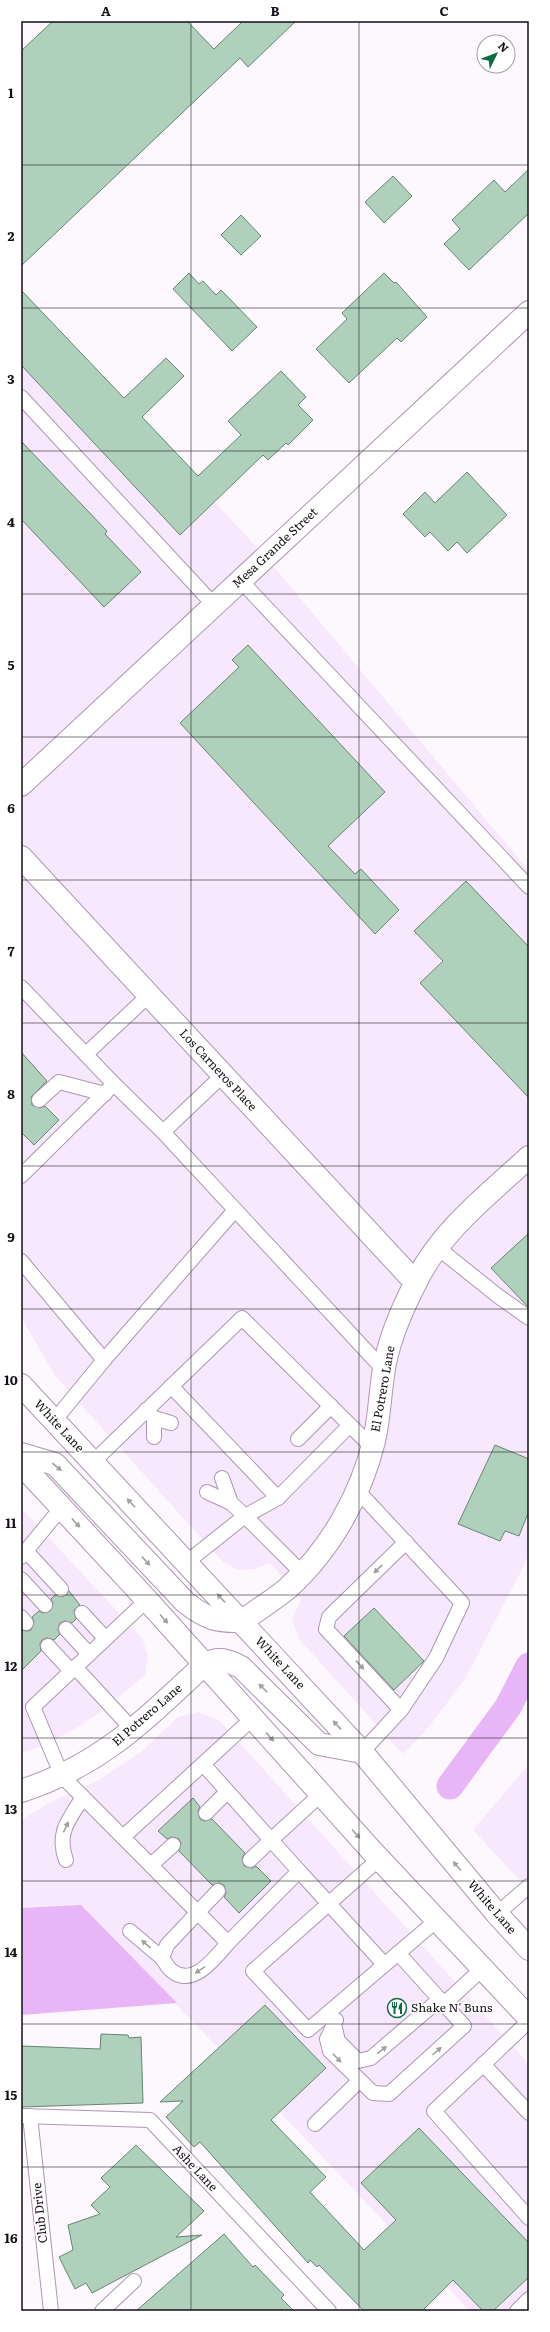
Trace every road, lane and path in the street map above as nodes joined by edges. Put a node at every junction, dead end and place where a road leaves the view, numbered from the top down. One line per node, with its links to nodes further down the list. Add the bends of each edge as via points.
1 (529, 312): 3 (street, Mesa Grande Street)
2 (21, 397): 4 (lane)
3 (241, 580): 4 (street, Mesa Grande Street); 7 (lane)
4 (214, 605): 5 (street, Mesa Grande Street)
5 (21, 785)
6 (21, 857): 9 (street, Los Carneros Place)
7 (529, 888)
8 (21, 987): 10 (lane)
9 (149, 995): 10 (lane); 11 (street, Los Carneros Place)
10 (86, 1054): 12 (lane)
11 (223, 1075): 14 (lane); 20 (street, Los Carneros Place)
12 (109, 1089): 13 (lane, via 59,1082); 14 (lane); 16 (lane)
13 (39, 1100)
14 (163, 1132): 17 (lane)
15 (529, 1157): 18 (street, El Potrero Lane, via 457,1224)
16 (21, 1176)
17 (235, 1210): 22 (lane); 23 (lane)
18 (438, 1248): 20 (street, El Potrero Lane); 21 (lane)
19 (21, 1262): 22 (lane)
20 (415, 1282): 23 (street, El Potrero Lane, via 397,1323)
21 (529, 1318)
22 (104, 1360): 28 (lane)
23 (384, 1370): 33 (street, El Potrero Lane)
24 (21, 1385): 28 (street, White Lane)
25 (171, 1386): 26 (lane, via 242,1318); 27 (lane); 40 (lane, via 262,1475)
26 (330, 1406): 30 (lane); 32 (lane)
27 (150, 1414): 29 (lane); 31 (lane); 35 (lane)
28 (54, 1421): 35 (street, White Lane)
29 (171, 1423)
30 (350, 1425): 33 (lane); 40 (lane)
31 (154, 1437)
32 (298, 1439)
33 (372, 1447): 38 (street, El Potrero Lane)
34 (21, 1454): 53 (street, one-way to 53, via 55,1464 190,1607 202,1616 223,1622)
35 (93, 1462): 46 (street, White Lane, one-way to 35)
36 (21, 1464): 42 (street)
37 (222, 1478): 41 (lane)
38 (357, 1490): 44 (lane); 47 (street, El Potrero Lane, via 342,1520 316,1558)
39 (207, 1492): 41 (lane)
40 (278, 1498): 43 (lane)
41 (231, 1503): 43 (lane)
42 (62, 1507): 45 (lane); 50 (street, one-way to 50)
43 (245, 1516): 46 (lane); 47 (lane)
44 (406, 1542): 60 (lane, via 462,1603 436,1658); 60 (lane, one-way to 60, via 329,1617 326,1629)
45 (23, 1554): 49 (lane)
46 (187, 1562): 53 (street, White Lane, one-way to 46)
47 (302, 1573): 53 (street, El Potrero Lane, via 288,1588)
48 (21, 1579): 51 (lane)
49 (61, 1589)
50 (147, 1600): 55 (lane); 58 (street, one-way to 58)
51 (44, 1605)
52 (82, 1613): 55 (lane)
53 (242, 1621): 63 (street, White Lane, one-way to 53)
54 (66, 1628): 57 (lane)
55 (105, 1638): 57 (lane)
56 (48, 1646): 59 (lane)
57 (89, 1654): 59 (lane)
58 (205, 1664): 61 (street); 62 (street, El Potrero Lane); 63 (street, one-way to 58, via 319,1744 241,1666 226,1660 214,1659)
59 (73, 1669): 62 (lane); 65 (lane, via 33,1707)
60 (401, 1710): 63 (lane)
61 (253, 1718): 64 (lane); 68 (street, one-way to 68)
62 (133, 1730): 65 (street, El Potrero Lane, via 89,1762)
63 (362, 1752): 83 (street, White Lane, one-way to 63)
64 (203, 1764): 67 (lane); 71 (lane)
65 (62, 1776): 66 (street, El Potrero Lane); 69 (lane)
66 (21, 1791)
67 (227, 1792): 70 (lane); 72 (lane)
68 (321, 1794): 72 (lane); 74 (street, one-way to 74)
69 (83, 1797): 71 (lane); 75 (lane, one-way to 69, via 61,1847 63,1829)
70 (206, 1813)
71 (123, 1837): 77 (lane)
72 (271, 1840): 76 (lane); 78 (lane)
73 (173, 1845): 77 (lane)
74 (379, 1859): 81 (lane); 84 (street)
75 (66, 1860)
76 (250, 1860)
77 (151, 1865): 82 (lane)
78 (299, 1871): 81 (lane); 86 (lane)
79 (529, 1886): 83 (lane)
80 (218, 1891): 82 (lane)
81 (328, 1903): 90 (lane); 92 (lane, via 253,1971 308,2030)
82 (198, 1912): 86 (lane); 89 (lane, via 166,1945)
83 (497, 1914): 87 (street, White Lane)
84 (437, 1920): 88 (lane); 91 (street)
85 (130, 1931): 89 (lane, one-way to 85)
86 (228, 1943): 89 (lane, one-way to 89, via 197,1973 184,1975 172,1971)
87 (529, 1948)
88 (398, 1953): 90 (lane); 93 (lane)
89 (162, 1958)
90 (384, 1964): 92 (lane)
91 (482, 1969): 93 (lane); 94 (street)
92 (352, 1992): 95 (lane)
93 (442, 2001): 95 (lane, one-way to 93, via 338,2040 358,2061 371,2058); 97 (lane, one-way to 93, via 373,2094 389,2094 464,2026)
94 (529, 2020): 96 (lane)
95 (334, 2024): 97 (lane, one-way to 97, via 327,2038 330,2050)
96 (483, 2064): 98 (lane); 101 (lane, via 434,2112)
97 (359, 2081): 100 (lane)
98 (529, 2113)
99 (26, 2116): 104 (lane, Club Drive); 106 (lane, Ashe Lane, via 150,2120)
100 (314, 2124)
101 (527, 2212)
102 (134, 2281): 105 (lane)
103 (529, 2299): 107 (lane)
104 (51, 2311)
105 (102, 2311)
106 (329, 2311)
107 (517, 2311)

